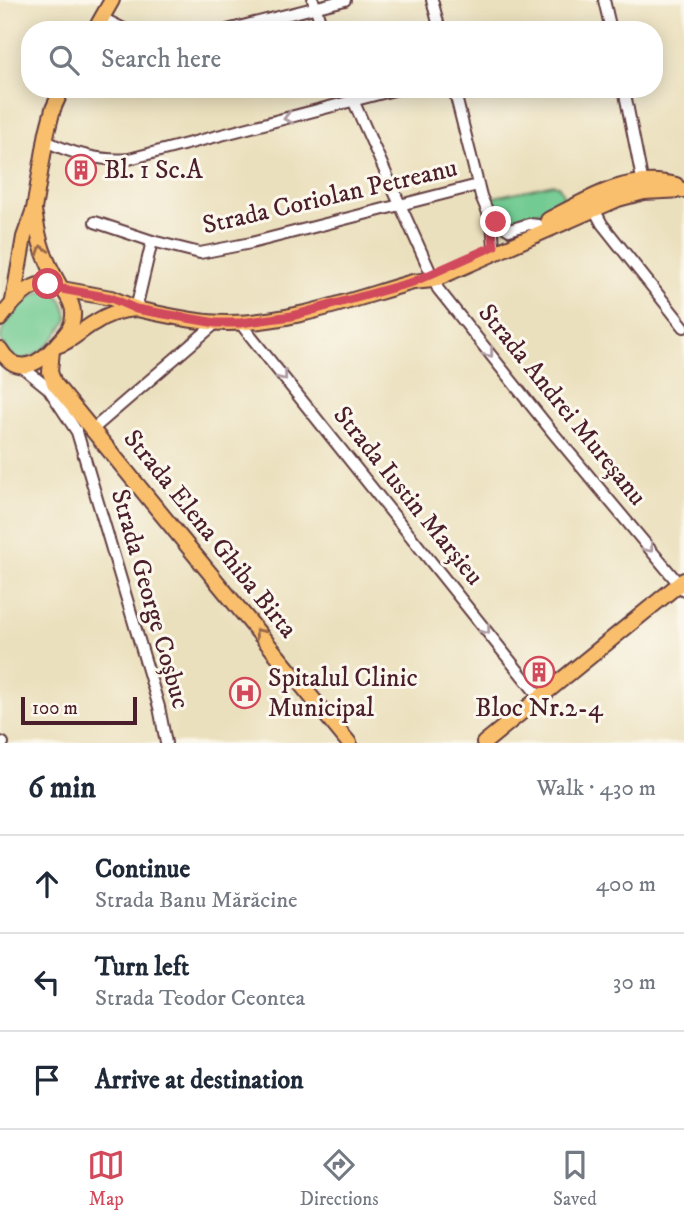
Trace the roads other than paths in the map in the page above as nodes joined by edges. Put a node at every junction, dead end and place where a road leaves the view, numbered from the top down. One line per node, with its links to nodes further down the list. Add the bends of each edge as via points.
1 (111, 0): 6 (main road)
2 (345, 0): 5 (street)
3 (432, 0): 9 (street)
4 (604, 0): 10 (street)
5 (314, 4): 7 (street); 8 (street)
6 (100, 21)
7 (256, 21)
8 (320, 21)
9 (438, 21)
10 (609, 21)
11 (58, 98): 17 (main road)
12 (352, 98): 16 (street, Strada Andrei Mureșanu)
13 (368, 98): 16 (street)
14 (456, 98): 18 (street)
15 (626, 98): 19 (street)
16 (354, 102): 17 (street, one-way to 17, via 129,159 99,158); 21 (street, Strada Andrei Mureșanu)
17 (46, 141): 22 (main road)
18 (478, 185): 21 (street, Strada Coriolan Petreanu); 24 (street)
19 (643, 186): 20 (main road, via 660,181); 23 (main road); 26 (main road, via 616,187)
20 (684, 189)
21 (400, 204): 27 (street, Strada Coriolan Petreanu, via 205,252); 29 (street, Strada Andrei Mureșanu)
22 (34, 209): 30 (main road, one-way to 22, via 43,257); 31 (main road, via 24,237)
23 (594, 209): 29 (main road); 36 (street, via 601,224)
24 (490, 216): 26 (street, via 509,230); 28 (street)
25 (94, 222): 27 (street, Strada Coriolan Petreanu)
26 (538, 225): 28 (main road)
27 (152, 241): 32 (street)
28 (494, 246): 29 (main road)
29 (432, 276): 35 (main road, via 292,316); 44 (street, Strada Andrei Mureșanu, one-way to 44, via 507,376)
30 (61, 289): 31 (main road, via 38,285); 32 (main road, via 111,298); 37 (main road, via 71,305 73,320)
31 (13, 301): 33 (main road)
32 (136, 309): 34 (main road); 37 (main road, via 111,313)
33 (0, 319)
34 (216, 323): 35 (main road); 41 (street)
35 (240, 323): 45 (street, Strada Iustin Marșieu, one-way to 45)
36 (684, 327)
37 (54, 348): 39 (main road, via 33,364); 41 (main road, Strada Elena Ghiba Birta, via 52,379)
38 (0, 349): 39 (main road)
39 (20, 365): 40 (main road); 43 (street, Strada George Coșbuc, via 48,388 72,421)
40 (0, 368)
41 (93, 429): 42 (main road, Strada Elena Ghiba Birta)
42 (108, 449): 43 (street); 47 (main road, Strada Elena Ghiba Birta, one-way to 42)
43 (85, 459): 46 (street, Strada George Coșbuc)
44 (682, 585): 45 (main road)
45 (540, 698): 48 (main road)
46 (166, 743)
47 (349, 743)
48 (484, 743)

